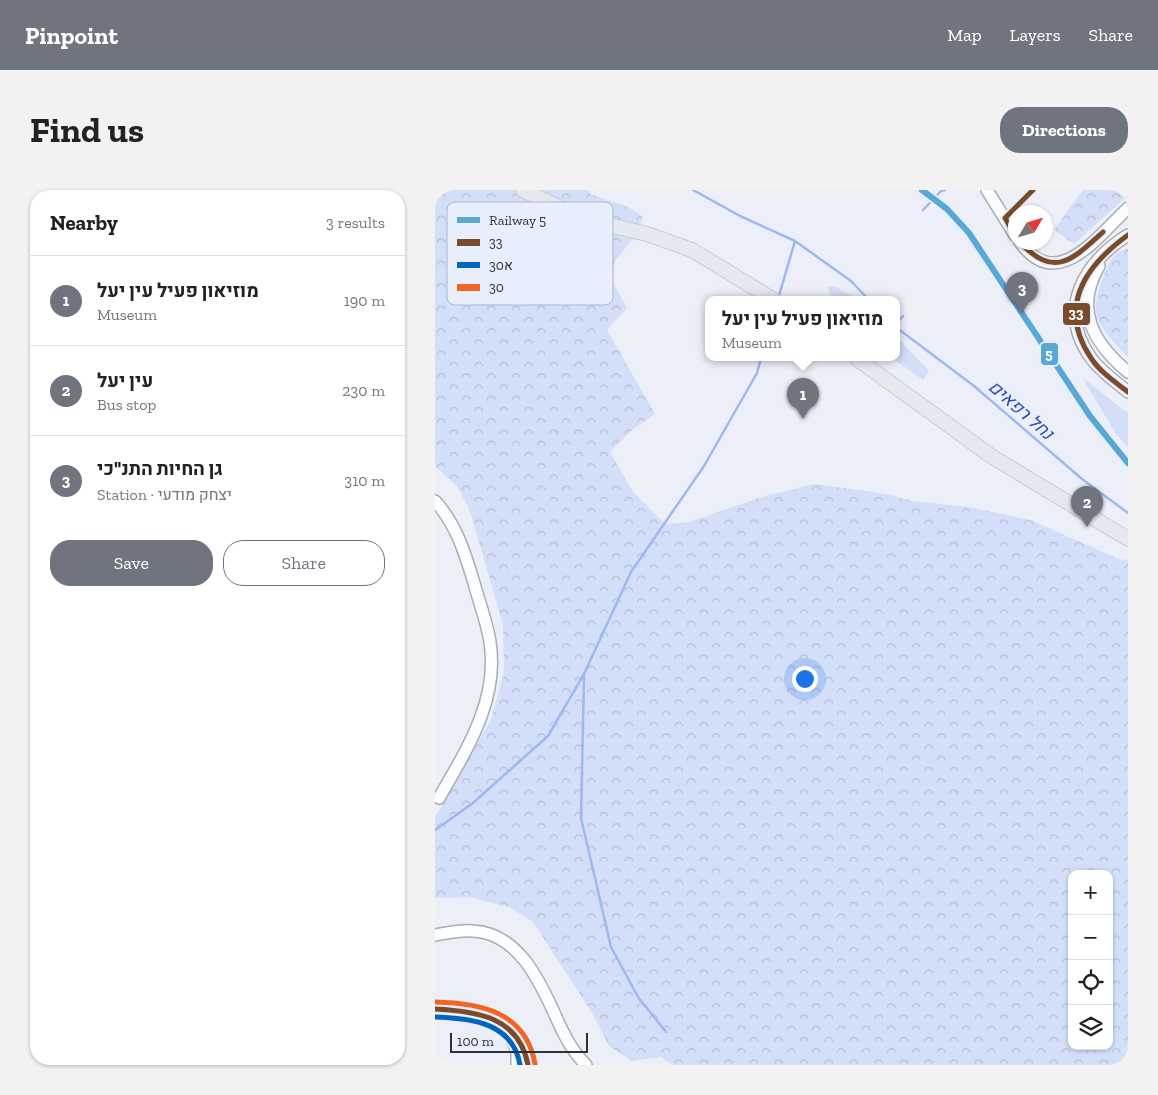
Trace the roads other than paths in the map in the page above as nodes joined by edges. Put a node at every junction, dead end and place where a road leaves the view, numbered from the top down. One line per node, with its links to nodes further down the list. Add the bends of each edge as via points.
1 (523, 190): 3 (main road)
2 (987, 190): 5 (street)
3 (548, 202)
4 (1128, 208): 9 (street, via 1080,253 1062,263 1047,264)
5 (1008, 224)
6 (613, 226): 10 (main road, via 692,250)
7 (1128, 235): 8 (street)
8 (1114, 245): 12 (street, via 1096,271 1087,310 1095,336); 13 (street, via 1092,266 1084,279 1074,315 1079,336 1091,359)
9 (1026, 250)
10 (767, 296)
11 (860, 361): 15 (main road, via 991,456)
12 (1128, 372)
13 (1128, 392)
14 (435, 501): 16 (street, via 460,539 492,654 489,688 480,722)
15 (1128, 539)
16 (439, 798)
17 (435, 929): 19 (street, via 475,926 506,935 534,963)
18 (435, 935): 19 (street, via 474,931 502,940 523,958)
19 (547, 998): 24 (street, via 571,1048)
20 (435, 1009): 21 (street, via 481,1014)
21 (497, 1021): 22 (street, via 515,1043); 23 (street, via 519,1038 527,1054)
22 (517, 1065)
23 (528, 1065)
24 (586, 1065)

